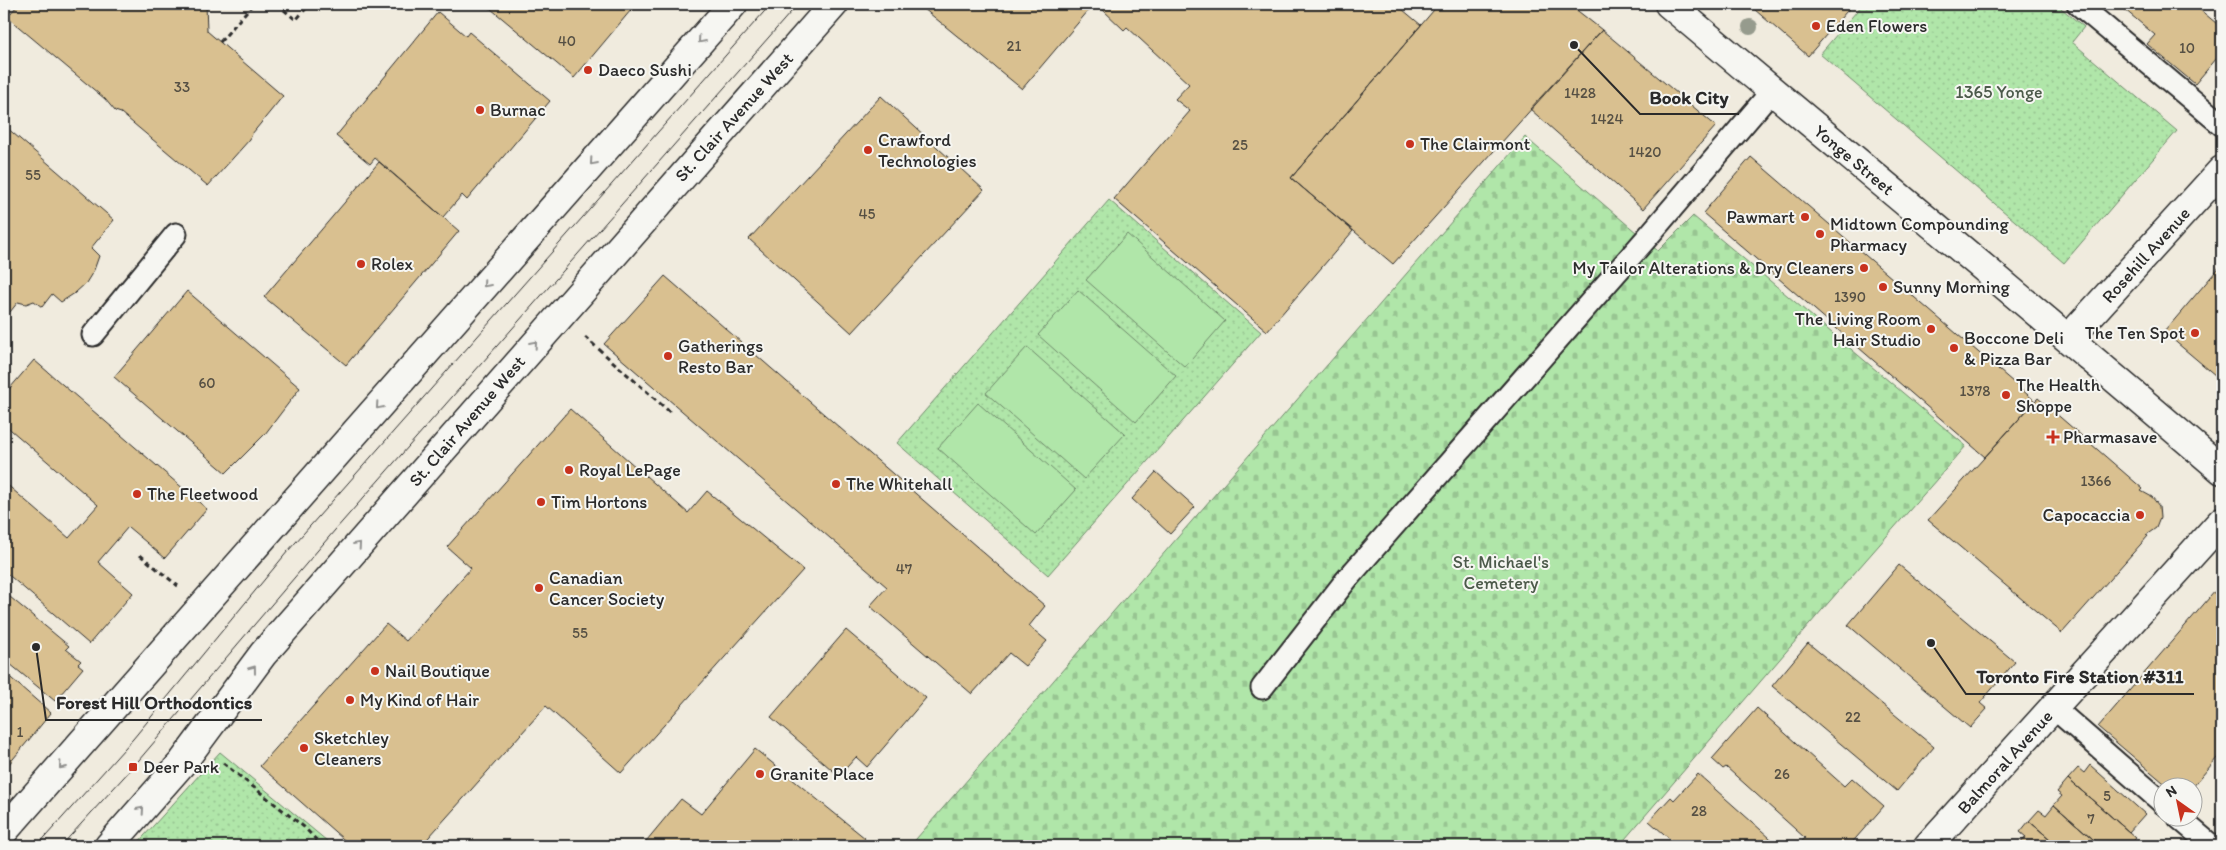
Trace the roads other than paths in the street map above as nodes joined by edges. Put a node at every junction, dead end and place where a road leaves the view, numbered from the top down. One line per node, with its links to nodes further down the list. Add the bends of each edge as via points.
1 (733, 4): 17 (main road, one-way to 17)
2 (834, 4): 18 (main road, St. Clair Avenue West, one-way to 2, via 182,763 263,654)
3 (1669, 4): 5 (main road, Yonge Street)
4 (2078, 4): 6 (lane)
5 (1772, 91): 10 (main road, Yonge Street); 13 (lane, via 1347,580)
6 (2222, 125)
7 (2222, 170): 10 (main road, Rosehill Avenue)
8 (176, 234): 9 (lane)
9 (93, 336)
10 (2069, 338): 11 (main road, Yonge Street)
11 (2222, 470)
12 (2222, 521): 14 (main road, Balmoral Avenue)
13 (1262, 688)
14 (2054, 708): 15 (lane); 19 (main road, Balmoral Avenue)
15 (2154, 795)
16 (2191, 828): 20 (lane)
17 (4, 832)
18 (109, 846)
19 (1928, 846)
20 (2212, 846)

